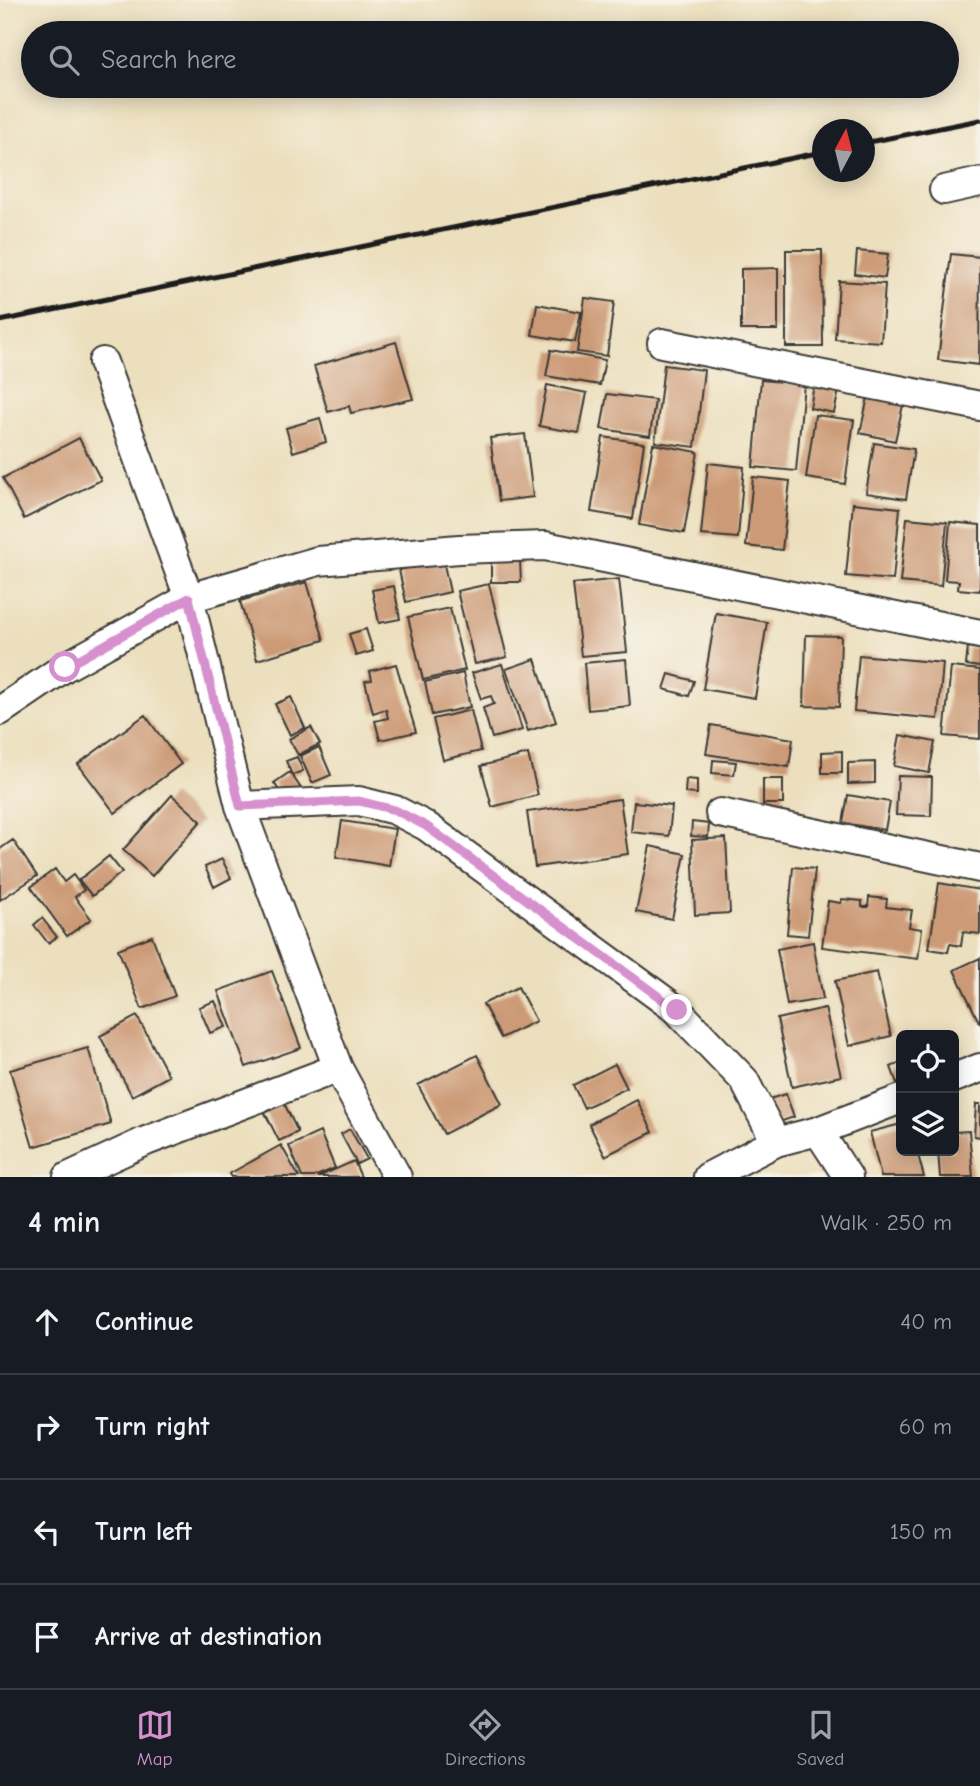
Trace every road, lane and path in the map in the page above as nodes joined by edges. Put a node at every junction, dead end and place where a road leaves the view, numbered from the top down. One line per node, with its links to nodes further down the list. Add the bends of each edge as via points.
1 (980, 182): 2 (street)
2 (944, 190)
3 (662, 343): 5 (street)
4 (103, 362): 6 (street)
5 (980, 406)
6 (189, 598): 7 (street, via 318,561 545,546); 8 (street, via 65,667); 9 (street)
7 (980, 634)
8 (0, 710)
9 (240, 806): 12 (street); 17 (street, via 359,801 395,810 426,826 677,1010 744,1080)
10 (720, 813): 11 (street)
11 (980, 868)
12 (338, 1068): 18 (street, via 146,1141); 19 (street)
13 (980, 1068): 14 (street)
14 (959, 1076)
15 (896, 1100): 16 (street)
16 (818, 1131): 17 (street); 21 (street)
17 (776, 1142): 20 (street)
18 (68, 1177)
19 (397, 1177)
20 (708, 1177)
21 (848, 1177)

